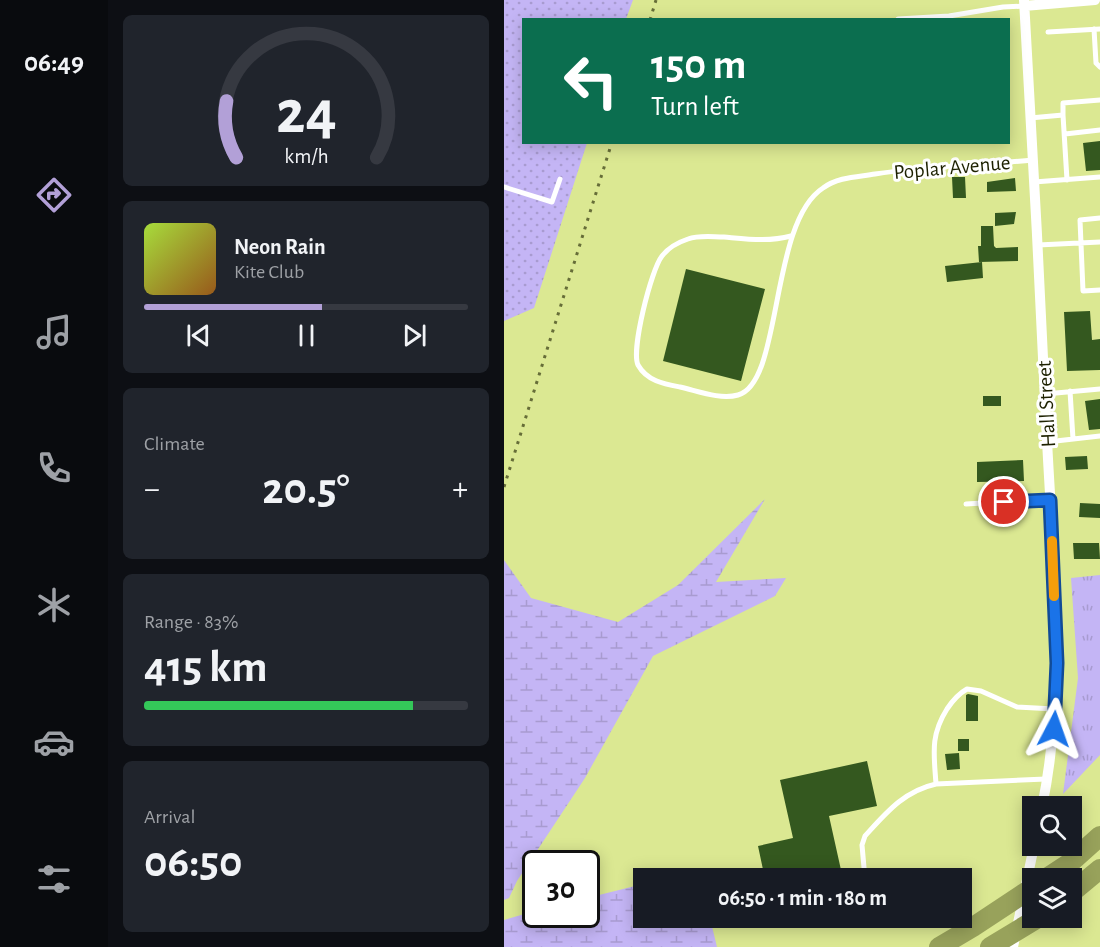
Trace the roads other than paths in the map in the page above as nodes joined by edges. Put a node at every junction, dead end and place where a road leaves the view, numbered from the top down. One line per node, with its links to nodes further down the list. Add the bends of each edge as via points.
1 (1095, 0): 2 (street)
2 (1024, 3): 3 (lane); 9 (street, Hall Street)
3 (915, 18)
4 (1097, 29): 5 (lane); 6 (lane, via 1096,63)
5 (1048, 32)
6 (1100, 67)
7 (1100, 100): 8 (lane, via 1063,103)
8 (1063, 115): 9 (lane); 11 (lane)
9 (1030, 118): 12 (street, Hall Street)
10 (1100, 130): 11 (lane)
11 (1065, 134): 15 (lane)
12 (1033, 160): 16 (street, Hall Street); 19 (lane, Poplar Avenue, via 902,170 835,181 820,189 808,203)
13 (1100, 177): 15 (lane)
14 (560, 179): 17 (lane, via 552,202)
15 (1067, 180): 16 (lane)
16 (1034, 182): 22 (street, Hall Street)
17 (504, 187)
18 (1100, 218): 21 (lane, via 1080,220)
19 (791, 236): 19 (lane, Poplar Avenue, via 765,357 748,391 718,396 660,383 643,372 635,353 637,341 652,277 668,250 690,238 704,236 759,240)
20 (1100, 242): 21 (lane)
21 (1081, 243): 22 (lane); 23 (lane, via 1083,291)
22 (1038, 245): 26 (street, Hall Street)
23 (1100, 290)
24 (1100, 389): 25 (lane)
25 (1070, 391): 26 (lane); 28 (lane)
26 (1045, 394): 29 (street, Hall Street)
27 (1100, 436): 28 (lane)
28 (1073, 440): 29 (lane)
29 (1047, 442): 30 (street, Hall Street)
30 (1050, 500): 31 (lane); 32 (street, Hall Street)
31 (966, 504)
32 (1056, 709): 33 (street, Hall Street); 34 (lane, via 1017,707 967,688 953,699 935,733)
33 (1048, 779): 34 (lane); 35 (street, Hall Street)
34 (936, 784): 38 (lane, via 908,794 865,836)
35 (1044, 796)
36 (1100, 836): 39 (highway)
37 (1032, 856): 46 (street)
38 (864, 868)
39 (1062, 868)
40 (1100, 869): 41 (highway)
41 (1082, 884)
42 (1022, 895): 44 (highway)
43 (1022, 928): 45 (highway)
44 (939, 947)
45 (990, 947)
46 (1013, 947)

